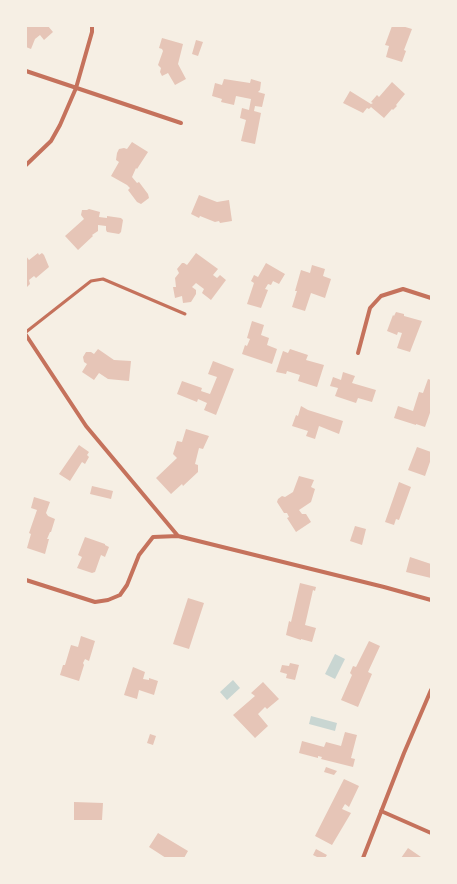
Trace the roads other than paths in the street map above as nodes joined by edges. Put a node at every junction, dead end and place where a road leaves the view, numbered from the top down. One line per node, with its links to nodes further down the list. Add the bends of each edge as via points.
1 (92, 26): 3 (street)
2 (26, 71): 3 (street)
3 (76, 88): 4 (street); 5 (street, via 51,141)
4 (181, 123)
5 (26, 164)
6 (431, 298): 9 (street, via 403,289 382,296 370,308)
7 (185, 314): 8 (lane, via 103,279 91,281)
8 (26, 333): 10 (street, via 86,426)
9 (358, 353)
10 (178, 536): 11 (street, via 153,537 139,555 127,585 120,594 108,600 95,602); 12 (street)
11 (26, 580)
12 (431, 600)
13 (431, 690): 14 (street)
14 (381, 811): 15 (street); 16 (street)
15 (431, 833)
16 (363, 858)

